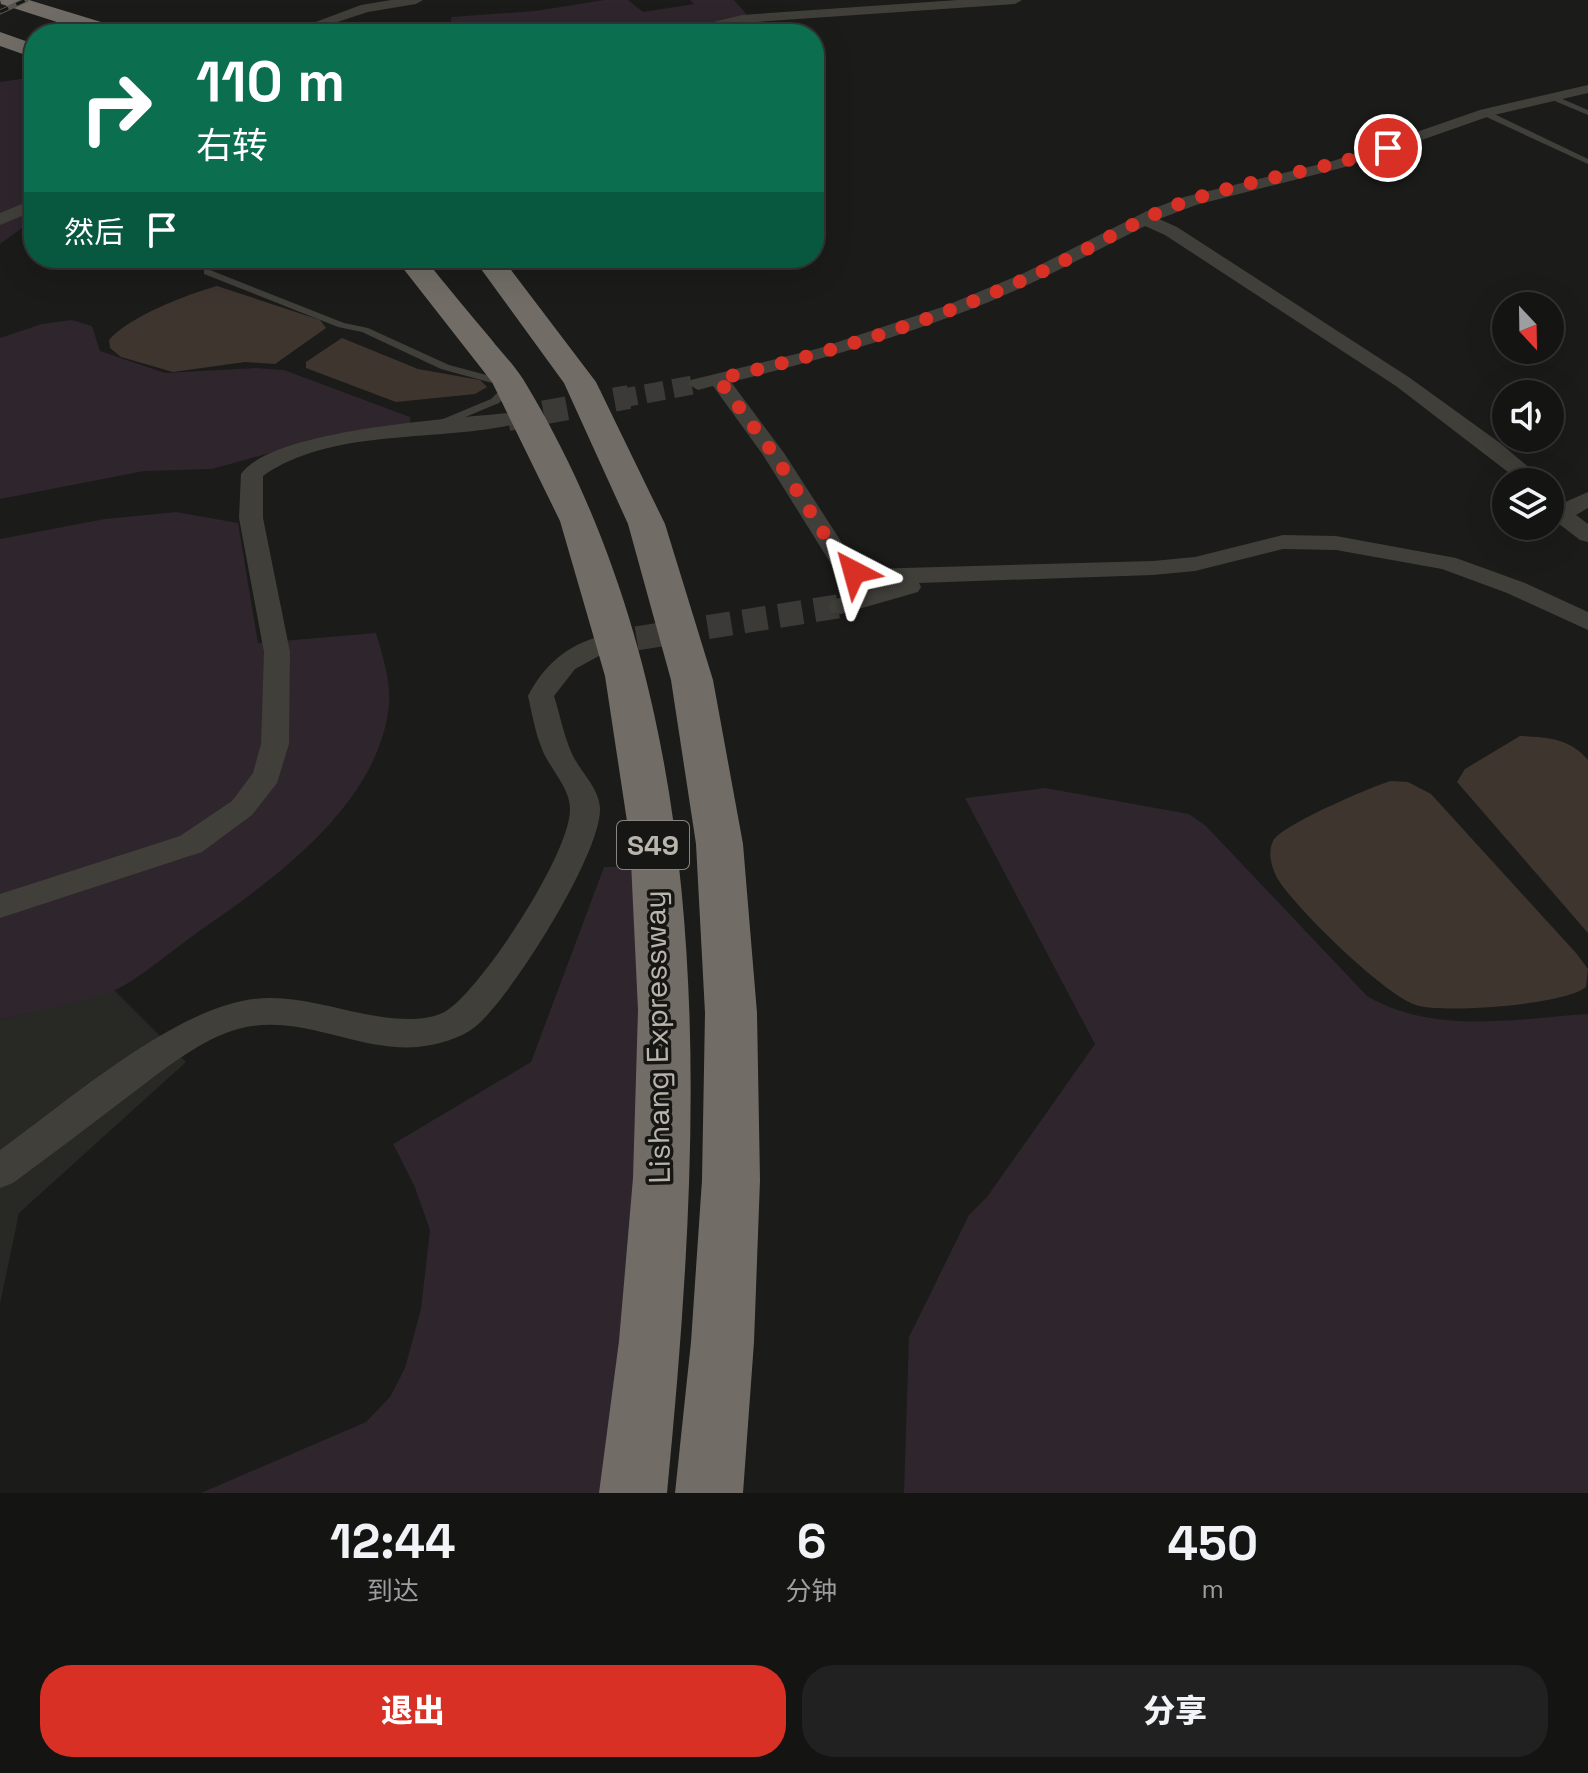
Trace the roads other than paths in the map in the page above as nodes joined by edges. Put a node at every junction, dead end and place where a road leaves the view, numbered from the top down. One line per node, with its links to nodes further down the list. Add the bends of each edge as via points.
1 (8, 0): 4 (highway)
2 (416, 0): 5 (street, via 366,8)
3 (1015, 0): 6 (street)
4 (84, 24)
5 (319, 24)
6 (725, 24)
7 (0, 39): 8 (highway)
8 (24, 47)
9 (1588, 89): 10 (street)
10 (1553, 97): 11 (street); 12 (lane)
11 (1485, 113): 13 (lane); 15 (street, via 1356,159 1208,195)
12 (1588, 113)
13 (1588, 162)
14 (24, 209): 16 (street)
15 (1145, 219): 22 (street, via 1341,341); 27 (street, via 952,310 827,352 708,382 773,453 842,562 854,572 871,578)
16 (0, 220)
17 (418, 268): 33 (highway, Lishang Expressway / S49, via 479,337 552,455 593,555 638,736 652,832 663,1029 654,1288)
18 (496, 268): 34 (highway, S49, via 560,350 624,466 665,576 698,712 722,886 730,1081 727,1251)
19 (207, 272): 21 (lane, via 365,330 445,367 501,382 503,393 495,401)
20 (508, 419): 21 (street)
21 (432, 430): 31 (street, via 290,452 252,474 251,518 277,652 275,744 267,776 242,808 210,833 170,853)
22 (1517, 468)
23 (1588, 499): 24 (street)
24 (1564, 506)
25 (1564, 515): 26 (street)
26 (1588, 535)
27 (956, 575): 28 (street); 29 (street, via 1153,568 1195,564 1283,542 1321,542 1447,563)
28 (841, 606)
29 (1588, 622)
30 (601, 644): 32 (street, via 555,671 541,696 558,754 585,807 581,834 506,967 462,1019 415,1033 366,1031 325,1015 280,1008 231,1017 159,1054)
31 (0, 906)
32 (0, 1171)
33 (633, 1493)
34 (709, 1493)

